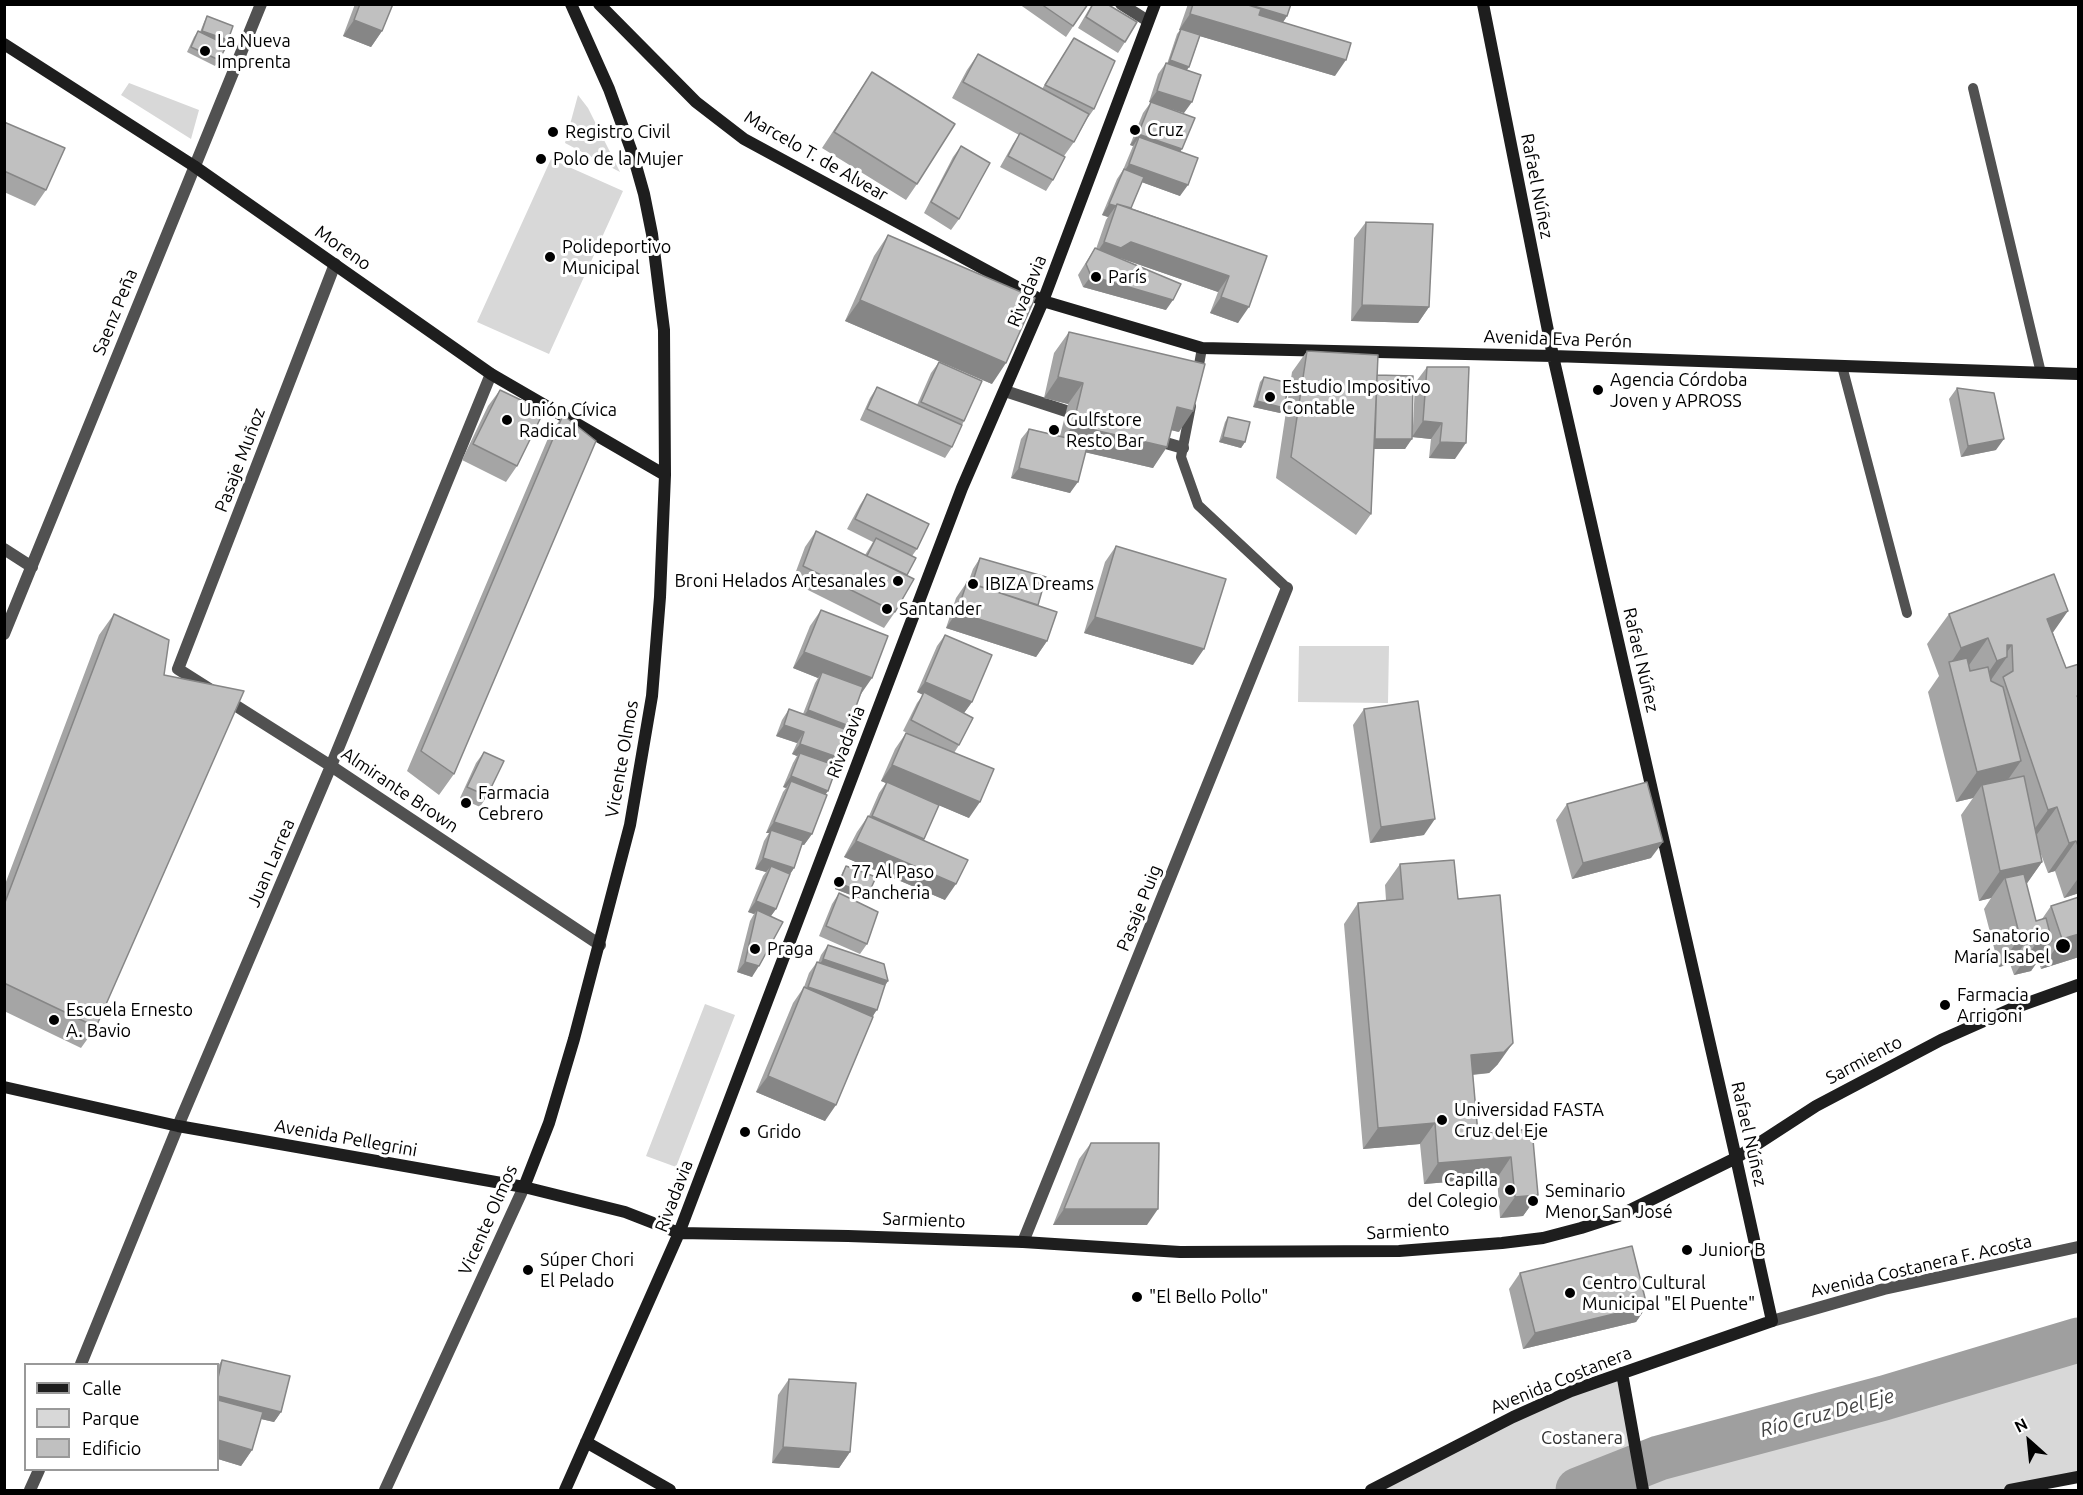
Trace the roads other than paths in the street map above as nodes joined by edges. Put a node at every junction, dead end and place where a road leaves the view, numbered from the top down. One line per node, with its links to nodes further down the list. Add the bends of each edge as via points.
1 (261, 4): 10 (street, Saenz Peña)
2 (571, 4): 23 (street, Vicente Olmos, via 633,154 648,214 664,330)
3 (599, 4): 12 (street, Marcelo T. de Alvear, via 696,102 744,139)
4 (1121, 4): 7 (street)
5 (1155, 4): 7 (street, Rivadavia)
6 (1484, 4): 14 (street, Rafael Núñez)
7 (1148, 21): 12 (street, Rivadavia)
8 (4, 44): 10 (street, Moreno)
9 (1973, 88): 16 (lane)
10 (194, 166): 11 (street, Moreno); 25 (street, Saenz Peña)
11 (335, 264): 17 (street, Moreno); 29 (street, Pasaje Muñoz)
12 (1043, 301): 13 (street, Avenida Eva Perón); 19 (street, Rivadavia)
13 (1202, 348): 14 (street, Avenida Eva Perón); 22 (lane)
14 (1553, 356): 15 (street, Avenida Eva Perón); 35 (street, Rafael Núñez)
15 (1842, 366): 16 (street, Avenida Eva Perón); 27 (lane)
16 (2041, 373): 18 (street, Avenida Eva Perón)
17 (491, 374): 23 (street, Moreno); 30 (street, Juan Larrea)
18 (2079, 374)
19 (1005, 391): 20 (street); 37 (street, Rivadavia, via 962,489)
20 (1066, 411)
21 (1159, 441): 22 (street)
22 (1183, 448): 26 (lane, via 1181,457 1198,505)
23 (665, 475): 31 (street, Vicente Olmos, via 652,696 630,825)
24 (4, 549): 25 (street)
25 (32, 567): 28 (street, Saenz Peña)
26 (1287, 588): 38 (street, Pasaje Puig)
27 (1907, 613)
28 (4, 634)
29 (177, 669): 30 (street, Almirante Brown)
30 (331, 766): 31 (street, Almirante Brown); 34 (street, Juan Larrea)
31 (600, 945): 36 (street, Vicente Olmos, via 552,1113)
32 (2079, 985): 35 (street, Sarmiento, via 1941,1040 1816,1106)
33 (4, 1087): 34 (street, Avenida Pellegrini)
34 (178, 1126): 36 (street, Avenida Pellegrini); 41 (street, Juan Larrea)
35 (1736, 1158): 38 (street, Sarmiento, via 1618,1216 1543,1238 1502,1244 1399,1251 1180,1252); 40 (street, Rafael Núñez)
36 (524, 1187): 37 (street, Avenida Pellegrini, via 625,1212); 47 (street, Vicente Olmos)
37 (680, 1233): 38 (street, Sarmiento); 43 (street, Rivadavia)
38 (1023, 1242)
39 (2079, 1247): 40 (street, Avenida Costanera F. Acosta, via 1884,1289)
40 (1772, 1321): 42 (street, Avenida Costanera)
41 (82, 1363)
42 (1622, 1373): 50 (street, Avenida Costanera, via 1513,1418); 51 (street)
43 (586, 1442): 48 (street, Rivadavia); 49 (street)
44 (39, 1471): 46 (street)
45 (2079, 1477): 52 (street)
46 (30, 1491)
47 (385, 1491)
48 (565, 1491)
49 (670, 1491)
50 (1371, 1491)
51 (1643, 1491)
52 (2010, 1491)

